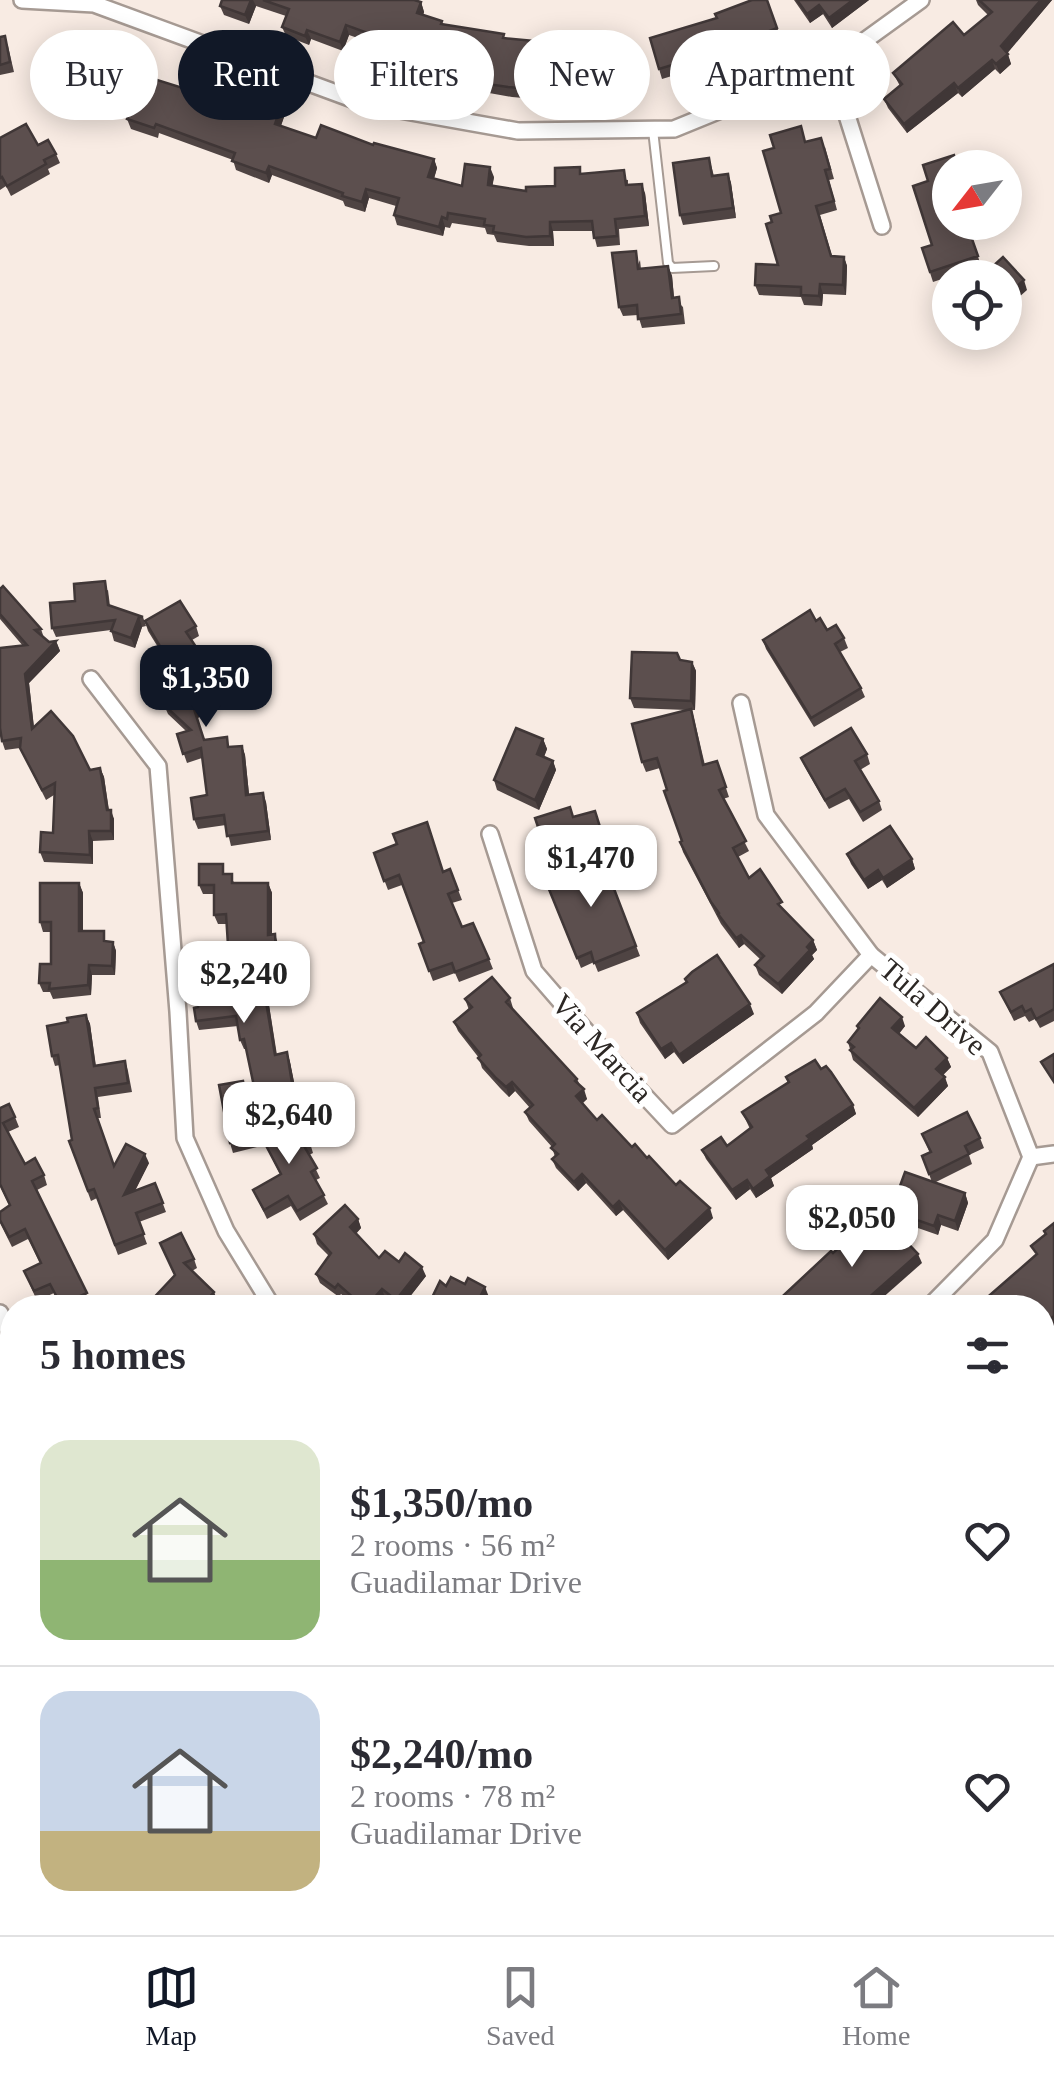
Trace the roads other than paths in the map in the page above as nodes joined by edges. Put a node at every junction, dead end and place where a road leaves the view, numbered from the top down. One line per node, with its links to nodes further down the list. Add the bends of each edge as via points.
1 (22, 0): 6 (street, via 94,4 366,104 518,132)
2 (921, 0): 3 (street)
3 (880, 30)
4 (696, 120): 6 (street)
5 (849, 120): 7 (street)
6 (653, 130): 8 (lane, via 668,263)
7 (882, 226)
8 (714, 266)
9 (92, 678): 15 (street, via 158,766 185,1138 226,1230)
10 (741, 703): 12 (street, Tula Drive, via 766,815)
11 (490, 834): 12 (street, Via Marcia, via 534,971 672,1126 816,1012)
12 (872, 954): 14 (street, Tula Drive, via 990,1052)
13 (1054, 1154): 14 (street)
14 (1031, 1157): 16 (street, via 995,1240)
15 (265, 1295)
16 (941, 1295)

